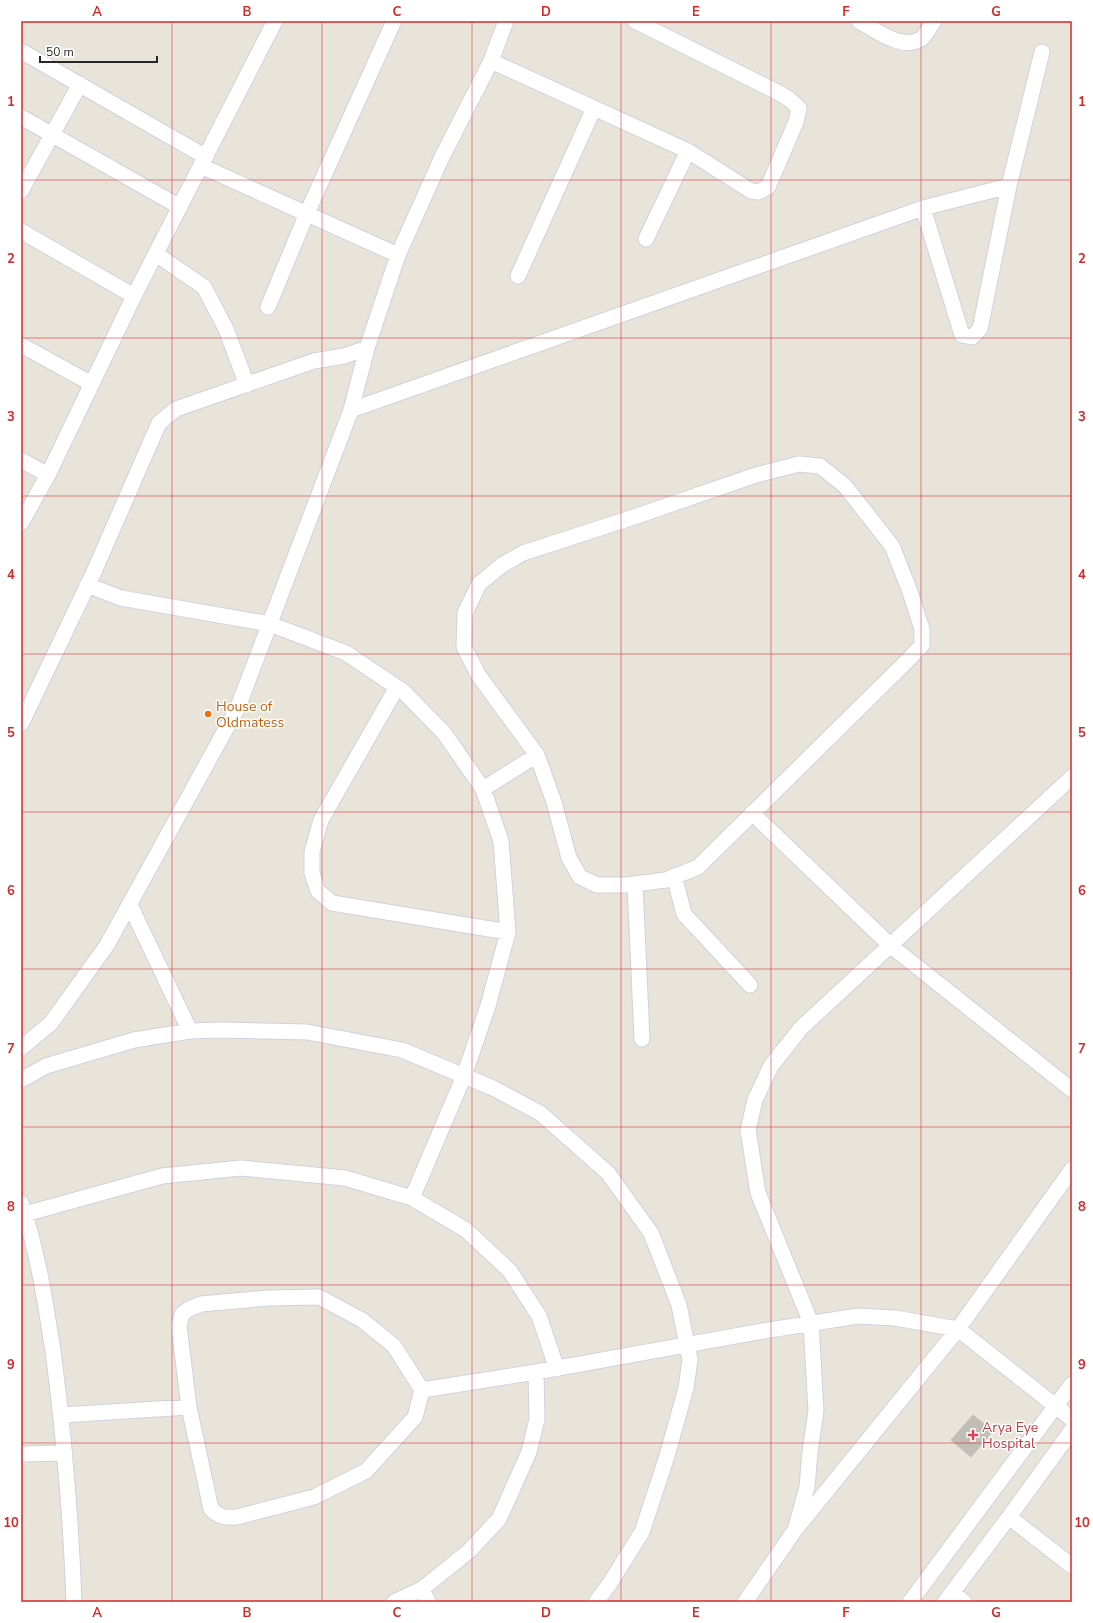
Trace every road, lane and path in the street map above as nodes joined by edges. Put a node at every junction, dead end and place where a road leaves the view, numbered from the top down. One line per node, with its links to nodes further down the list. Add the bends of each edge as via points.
1 (275, 21): 15 (street)
2 (394, 21): 20 (street)
3 (635, 21): 14 (street, via 777,92 799,108 796,122 768,187 758,192 751,191)
4 (859, 21): 5 (street, via 904,43 923,38)
5 (934, 21)
6 (502, 22): 9 (street)
7 (21, 51): 10 (street)
8 (1042, 52): 16 (street)
9 (491, 61): 11 (street); 24 (street, via 442,157)
10 (80, 84): 13 (street); 15 (street)
11 (594, 108): 14 (street); 25 (street)
12 (21, 117): 13 (street)
13 (52, 134): 17 (street); 18 (street)
14 (688, 151): 22 (street)
15 (203, 161): 18 (street); 20 (street)
16 (1009, 186): 19 (street); 19 (street, via 980,329 972,338 962,335)
17 (21, 191)
18 (180, 207): 23 (street)
19 (923, 208): 32 (street)
20 (307, 213): 24 (street); 27 (street)
21 (21, 231): 26 (street)
22 (646, 239)
23 (156, 254): 26 (street); 31 (street, via 204,287 226,329)
24 (398, 255): 29 (street)
25 (518, 276)
26 (134, 296): 30 (street)
27 (268, 307)
28 (21, 345): 30 (street)
29 (367, 348): 31 (street, via 344,356 314,361); 32 (street)
30 (92, 384): 34 (street)
31 (247, 385): 36 (street, via 176,409 159,423)
32 (351, 410): 37 (street)
33 (21, 460): 34 (street)
34 (48, 475): 35 (street)
35 (21, 523)
36 (87, 585): 37 (street, via 121,598); 39 (street)
37 (270, 624): 38 (street, via 346,653); 46 (street, via 238,707)
38 (397, 686): 42 (street, via 444,733); 47 (street, via 322,820 312,852 312,873 318,891 332,903)
39 (21, 724)
40 (537, 755): 42 (street); 43 (street, via 479,676 464,647 465,613 479,584 502,565 523,553 756,475 799,464 820,466 845,486 892,546 922,629 922,645); 45 (street, via 554,802 569,858 580,877 597,885)
41 (1072, 777): 48 (street)
42 (483, 789): 47 (street, via 501,841)
43 (752, 813): 44 (street, via 698,867); 48 (street)
44 (674, 876): 45 (street, via 666,880); 49 (street, via 684,914)
45 (635, 884): 51 (street)
46 (130, 905): 50 (street); 52 (street, via 107,945 51,1023)
47 (508, 932): 53 (street, via 488,1006)
48 (891, 946): 55 (street); 59 (street, via 801,1028 775,1060 755,1100 748,1130 758,1193)
49 (750, 985)
50 (190, 1031): 53 (street, via 307,1032 402,1050); 54 (street, via 134,1040 46,1066)
51 (642, 1039)
52 (21, 1048)
53 (464, 1076): 57 (street); 61 (street, via 540,1113 608,1174 651,1233 679,1304)
54 (21, 1080)
55 (1072, 1090)
56 (1072, 1169): 60 (street)
57 (412, 1198): 58 (street, via 345,1178 241,1168 162,1176); 62 (street, via 466,1230 510,1271 539,1316)
58 (23, 1208): 68 (street, via 42,1278)
59 (811, 1323): 60 (street, via 858,1316 895,1318); 61 (street); 74 (street, via 816,1412 806,1487)
60 (958, 1329): 66 (street); 74 (street)
61 (687, 1345): 62 (street); 80 (street, via 690,1360 686,1388 642,1532)
62 (557, 1368): 63 (street)
63 (536, 1372): 65 (street); 76 (street, via 537,1419 528,1452 499,1519)
64 (1072, 1384): 66 (street)
65 (422, 1390): 67 (street, via 415,1417 366,1471 314,1497 236,1518 217,1515 211,1509); 67 (street, via 394,1346 362,1320 319,1297 269,1298 201,1304 182,1314 179,1326)
66 (1056, 1406): 69 (street); 82 (street)
67 (189, 1407): 68 (street)
68 (62, 1415): 71 (street)
69 (1072, 1419)
70 (1072, 1430): 73 (street)
71 (65, 1453): 72 (street); 78 (street)
72 (21, 1454)
73 (1009, 1517): 75 (street); 77 (street)
74 (795, 1530): 81 (street)
75 (1072, 1566)
76 (425, 1596): 79 (street)
77 (948, 1597): 83 (street)
78 (74, 1602)
79 (394, 1602)
80 (596, 1602)
81 (745, 1602)
82 (910, 1602)
83 (964, 1602)

